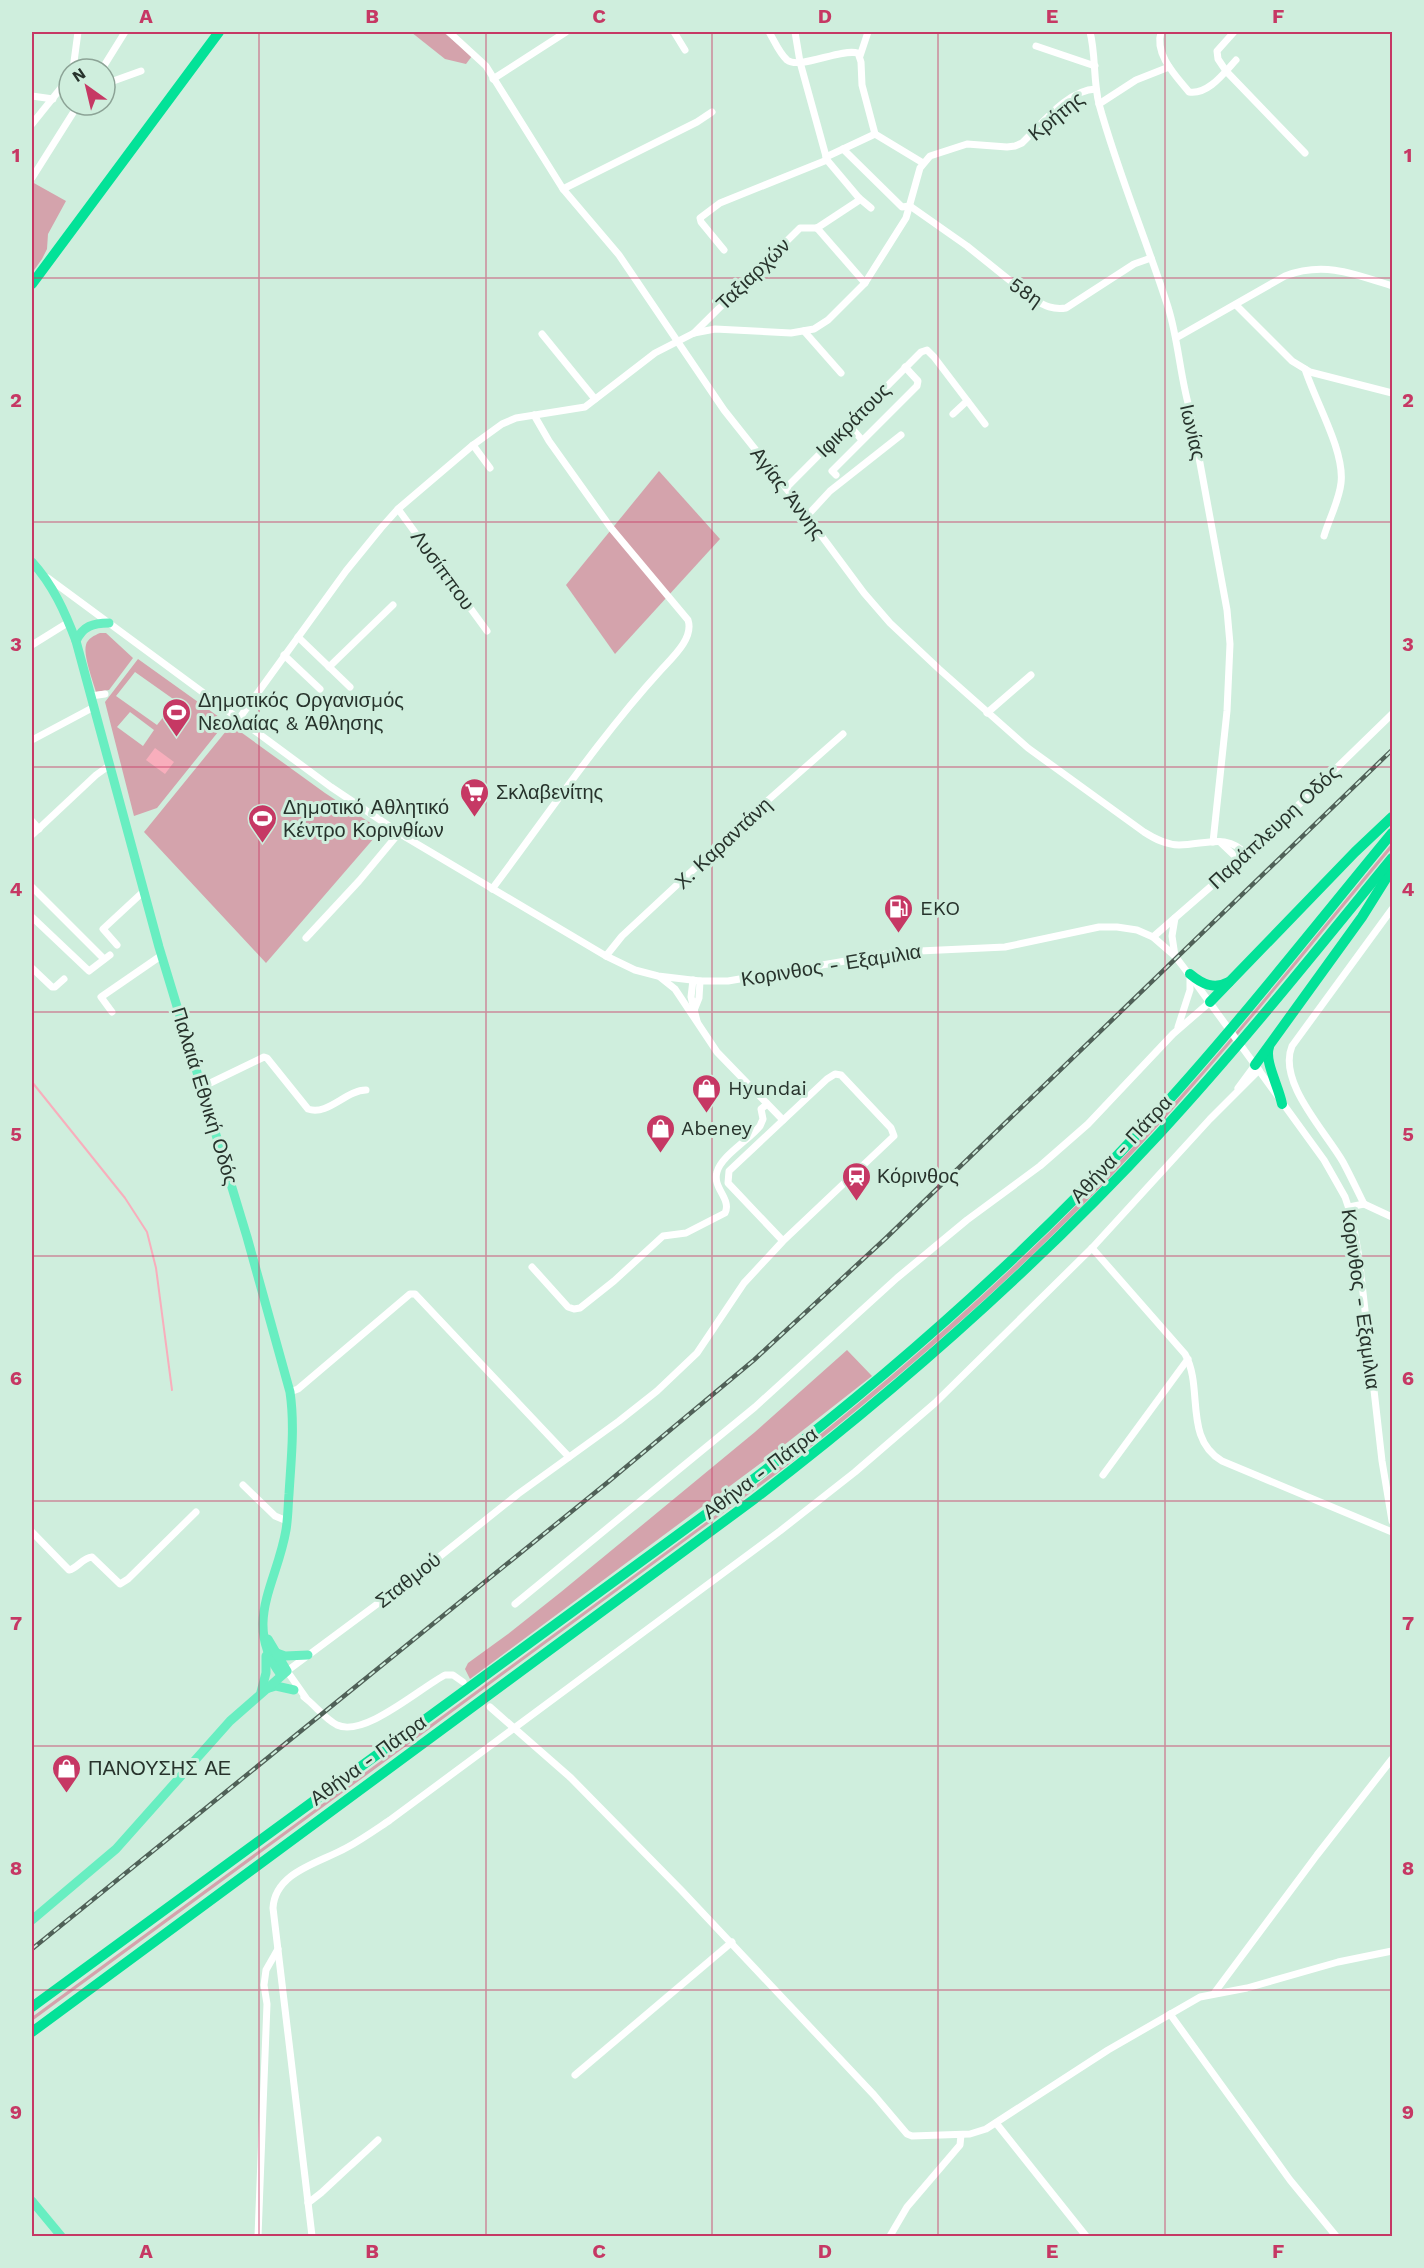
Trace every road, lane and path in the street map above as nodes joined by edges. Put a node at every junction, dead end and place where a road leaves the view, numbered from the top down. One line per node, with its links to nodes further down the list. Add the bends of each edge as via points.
1 (78, 32): 16 (street)
2 (125, 32): 17 (street)
3 (219, 32): 47 (highway)
4 (449, 32): 24 (street, Αγίας Άννης, via 486,66)
5 (566, 32): 24 (street)
6 (674, 32): 14 (street)
7 (768, 32): 19 (street, via 785,58)
8 (795, 32): 19 (street)
9 (868, 32): 15 (street)
10 (1090, 32): 20 (street, Ιωνίας)
11 (1161, 32): 21 (street, via 1159,40)
12 (1234, 32): 23 (street, via 1217,51)
13 (1036, 46): 20 (street)
14 (685, 50)
15 (860, 56): 19 (street, via 854,52 840,53); 34 (street, via 862,85)
16 (75, 57)
17 (109, 57)
18 (1236, 60): 23 (street)
19 (800, 62): 37 (street)
20 (1095, 66): 26 (street, Ιωνίας)
21 (1169, 67): 23 (street, via 1189,92 1197,93); 30 (street, via 1137,80)
22 (141, 71): 25 (street)
23 (1226, 71): 36 (street)
24 (493, 79): 40 (street, Αγίας Άννης)
25 (117, 80)
26 (1096, 89): 30 (street, Ιωνίας); 38 (street, Κρήτης, via 1078,94 1015,146 967,144 937,153)
27 (57, 94): 29 (street)
28 (32, 96): 29 (street)
29 (53, 99): 33 (street)
30 (1100, 104): 46 (street, Ιωνίας)
31 (712, 112): 40 (street)
32 (70, 117): 39 (street)
33 (32, 124)
34 (875, 134): 35 (street); 38 (street)
35 (843, 149): 37 (street); 42 (street, via 902,207)
36 (1305, 153)
37 (826, 158): 41 (street); 45 (street, via 707,211 701,222)
38 (923, 163): 42 (street)
39 (32, 178)
40 (563, 189): 55 (street, Αγίας Άννης, via 619,255)
41 (859, 198): 43 (street); 44 (street, Ταξιαρχών)
42 (910, 206): 46 (street, 58η, via 1033,299 1055,309 1066,308 1134,264); 48 (street)
43 (871, 208)
44 (817, 228): 48 (street); 52 (street, Ταξιαρχών, via 800,228)
45 (724, 250)
46 (1151, 258): 54 (street, Ιωνίας)
47 (32, 284)
48 (865, 284): 51 (street, via 828,320)
49 (1392, 286): 50 (street, via 1332,269 1314,268 1285,276)
50 (1236, 305): 54 (street); 57 (street)
51 (804, 331): 52 (street, via 715,329); 58 (street)
52 (693, 333): 55 (street)
53 (542, 334): 60 (street)
54 (1176, 338): 104 (street, Ιωνίας, via 1229,633)
55 (677, 340): 60 (street); 71 (street, Αγίας Άννης, via 724,410)
56 (905, 367): 61 (street, Ιφικράτους, via 927,350); 65 (street, Ιφικράτους); 67 (street, via 918,381 917,386)
57 (1305, 369): 59 (street); 74 (street, via 1340,468 1341,486)
58 (841, 373)
59 (1392, 393)
60 (595, 399): 63 (street, via 585,407)
61 (968, 401): 62 (street); 64 (street)
62 (954, 414)
63 (534, 415): 68 (street, via 502,424); 110 (street, via 611,528 688,620 690,630)
64 (985, 423)
65 (848, 424): 67 (street); 71 (street, Ιφικράτους)
66 (901, 435): 73 (street, via 830,491)
67 (862, 440): 70 (street, via 832,471)
68 (473, 445): 69 (street); 72 (street)
69 (490, 468)
70 (836, 474)
71 (786, 488): 73 (street, Αγίας Άννης)
72 (398, 509): 80 (street, Λυσίππου); 81 (street)
73 (806, 517): 92 (street, Αγίας Άννης, via 889,622)
74 (1324, 536)
75 (32, 562): 76 (main road, Παλαιά Εθνική Οδός)
76 (46, 577): 78 (main road, Παλαιά Εθνική Οδός); 79 (street, Κορινθος - Εξαμιλια)
77 (393, 605): 85 (street)
78 (69, 622): 82 (main road, Παλαιά Εθνική Οδός); 83 (street)
79 (109, 624): 82 (main road, via 88,626); 94 (street, Κορινθος - Εξαμιλια)
80 (487, 631)
81 (298, 637): 84 (street); 85 (street)
82 (76, 641): 90 (main road, Παλαιά Εθνική Οδός)
83 (32, 645)
84 (284, 655): 88 (street); 94 (street)
85 (329, 667): 87 (street)
86 (1031, 675): 92 (street)
87 (350, 687)
88 (320, 689)
89 (105, 694): 90 (street)
90 (91, 696): 91 (main road, Παλαιά Εθνική Οδός)
91 (94, 707): 96 (street); 97 (main road, Παλαιά Εθνική Οδός)
92 (987, 713): 104 (street, Αγίας Άννης, via 1028,748 1153,838 1178,846)
93 (1392, 714): 105 (street, Παράπλευρη Οδός)
94 (238, 720): 101 (street, Κορινθος - Εξαμιλια)
95 (843, 734): 119 (street, Χ. Καραντάνη, via 622,936)
96 (32, 740)
97 (110, 765): 100 (street); 111 (main road, Παλαιά Εθνική Οδός)
98 (1392, 817): 125 (highway)
99 (32, 821): 100 (street)
100 (39, 828): 103 (street)
101 (399, 833): 110 (street, Κορινθος - Εξαμιλια); 116 (street)
102 (1392, 833): 170 (highway, Αθήνα - Πάτρα, via 1148,1122 960,1309 858,1397 743,1487)
103 (32, 835)
104 (1216, 842): 105 (street, via 1234,843); 107 (street)
105 (1247, 855): 107 (street, Παράπλευρη Οδός)
106 (1392, 858): 172 (highway, Αθήνα - Πάτρα, via 1149,1145 1059,1238 953,1336 753,1500)
107 (1240, 861): 114 (street, Παράπλευρη Οδός)
108 (1392, 869): 131 (highway)
109 (32, 887): 113 (street, via 107,957 89,971)
110 (492, 889): 119 (street, Κορινθος - Εξαμιλια)
111 (144, 891): 117 (street, via 103,928); 118 (main road, Παλαιά Εθνική Οδός)
112 (1392, 909): 138 (street, via 1288,1055 1298,1090)
113 (32, 917)
114 (1174, 918): 115 (street, Παράπλευρη Οδός); 120 (street)
115 (1153, 937): 120 (street, Κορινθος - Εξαμιλια); 126 (street, Κορινθος - Εξαμιλια, via 1126,927 1099,927 1005,947 897,952 742,979)
116 (306, 938)
117 (117, 945)
118 (162, 955): 128 (street, via 101,997); 133 (main road, Παλαιά Εθνική Οδός)
119 (606, 956): 123 (street, Κορινθος - Εξαμιλια)
120 (1175, 956): 122 (street, Κορινθος - Εξαμιλια)
121 (32, 968): 124 (street, via 52,987)
122 (1190, 974): 125 (highway, via 1214,986); 127 (street, Κορινθος - Εξαμιλια); 130 (street, via 1181,1022)
123 (658, 976): 126 (street, Κορινθος - Εξαμιλια); 129 (street, via 675,989)
124 (64, 979)
125 (1232, 980): 127 (highway)
126 (697, 981): 129 (street, via 699,998 695,1008)
127 (1210, 1002): 130 (street); 132 (street, Κορινθος - Εξαμιλια)
128 (112, 1012)
129 (699, 1026): 135 (street, via 717,1052)
130 (1173, 1034): 154 (street, via 1088,1124 1040,1166 958,1227 755,1407)
131 (1270, 1045): 132 (highway); 136 (highway, via 1267,1060)
132 (1257, 1068): 136 (street, Κορινθος - Εξαμιλια); 142 (street)
133 (202, 1087): 134 (street, via 264,1057 313,1111 352,1092); 145 (main road, Παλαιά Εθνική Οδός)
134 (366, 1090)
135 (767, 1104): 137 (street); 143 (street, via 761,1109 760,1126 718,1169 717,1182 727,1204 725,1213 686,1233 663,1236 580,1308 568,1307)
136 (1282, 1104): 139 (street, Κορινθος - Εξαμιλια, via 1329,1169)
137 (783, 1120): 141 (street, via 729,1171 728,1178 728,1183); 141 (street, Σταθμού, via 827,1078 839,1074 891,1128 894,1136)
138 (1364, 1204): 139 (street); 140 (street)
139 (1349, 1207): 151 (street, Κορινθος - Εξαμιλια, via 1359,1257)
140 (1392, 1217)
141 (783, 1241): 146 (street, Σταθμού, via 744,1283 681,1370)
142 (1092, 1248): 144 (street); 163 (street, via 935,1403 855,1472)
143 (532, 1267)
144 (1188, 1359): 147 (street); 153 (street, via 1195,1417 1212,1454)
145 (290, 1392): 146 (street, via 415,1294); 150 (main road, Παλαιά Εθνική Οδός, via 292,1445)
146 (568, 1457): 156 (street, Σταθμού)
147 (1103, 1475)
148 (243, 1485): 150 (street, via 274,1516)
149 (196, 1512): 152 (street, via 120,1584 92,1557 69,1570)
150 (287, 1521): 155 (main road, Παλαιά Εθνική Οδός, via 282,1552 267,1593 264,1625)
151 (1392, 1521)
152 (32, 1532)
153 (1392, 1532)
154 (514, 1604)
155 (270, 1650): 156 (main road, via 291,1657); 157 (main road, Παλαιά Εθνική Οδός, via 270,1660); 160 (main road)
156 (308, 1655): 157 (street, Σταθμού)
157 (284, 1673): 159 (street); 160 (main road, Σταθμού); 161 (street)
158 (463, 1682): 161 (street, via 445,1675 374,1719 352,1727 335,1724)
159 (294, 1690): 160 (main road, via 276,1686); 161 (street)
160 (261, 1692): 165 (main road, Σταθμού, via 215,1737 116,1849)
161 (306, 1698)
162 (490, 1707): 163 (street)
163 (513, 1728): 166 (street, via 571,1778); 167 (street, via 370,1833 310,1864 282,1884 274,1902)
164 (1392, 1759): 169 (street)
165 (32, 1920)
166 (732, 1942): 173 (street); 175 (street, via 907,2134)
167 (278, 1949): 178 (street); 180 (street, via 267,1967 264,1984 266,2049)
168 (1392, 1951): 169 (street, via 1338,1962 1266,1984)
169 (1215, 1992): 171 (street)
170 (32, 2007)
171 (1170, 2014): 174 (street); 184 (street, via 1290,2180)
172 (32, 2032)
173 (574, 2075)
174 (996, 2123): 175 (street); 183 (street)
175 (961, 2135): 182 (street, via 960,2145 907,2207)
176 (378, 2140): 178 (street)
177 (32, 2201): 179 (main road)
178 (308, 2203): 181 (street)
179 (61, 2236)
180 (258, 2236)
181 (312, 2236)
182 (890, 2236)
183 (1086, 2236)
184 (1336, 2236)

